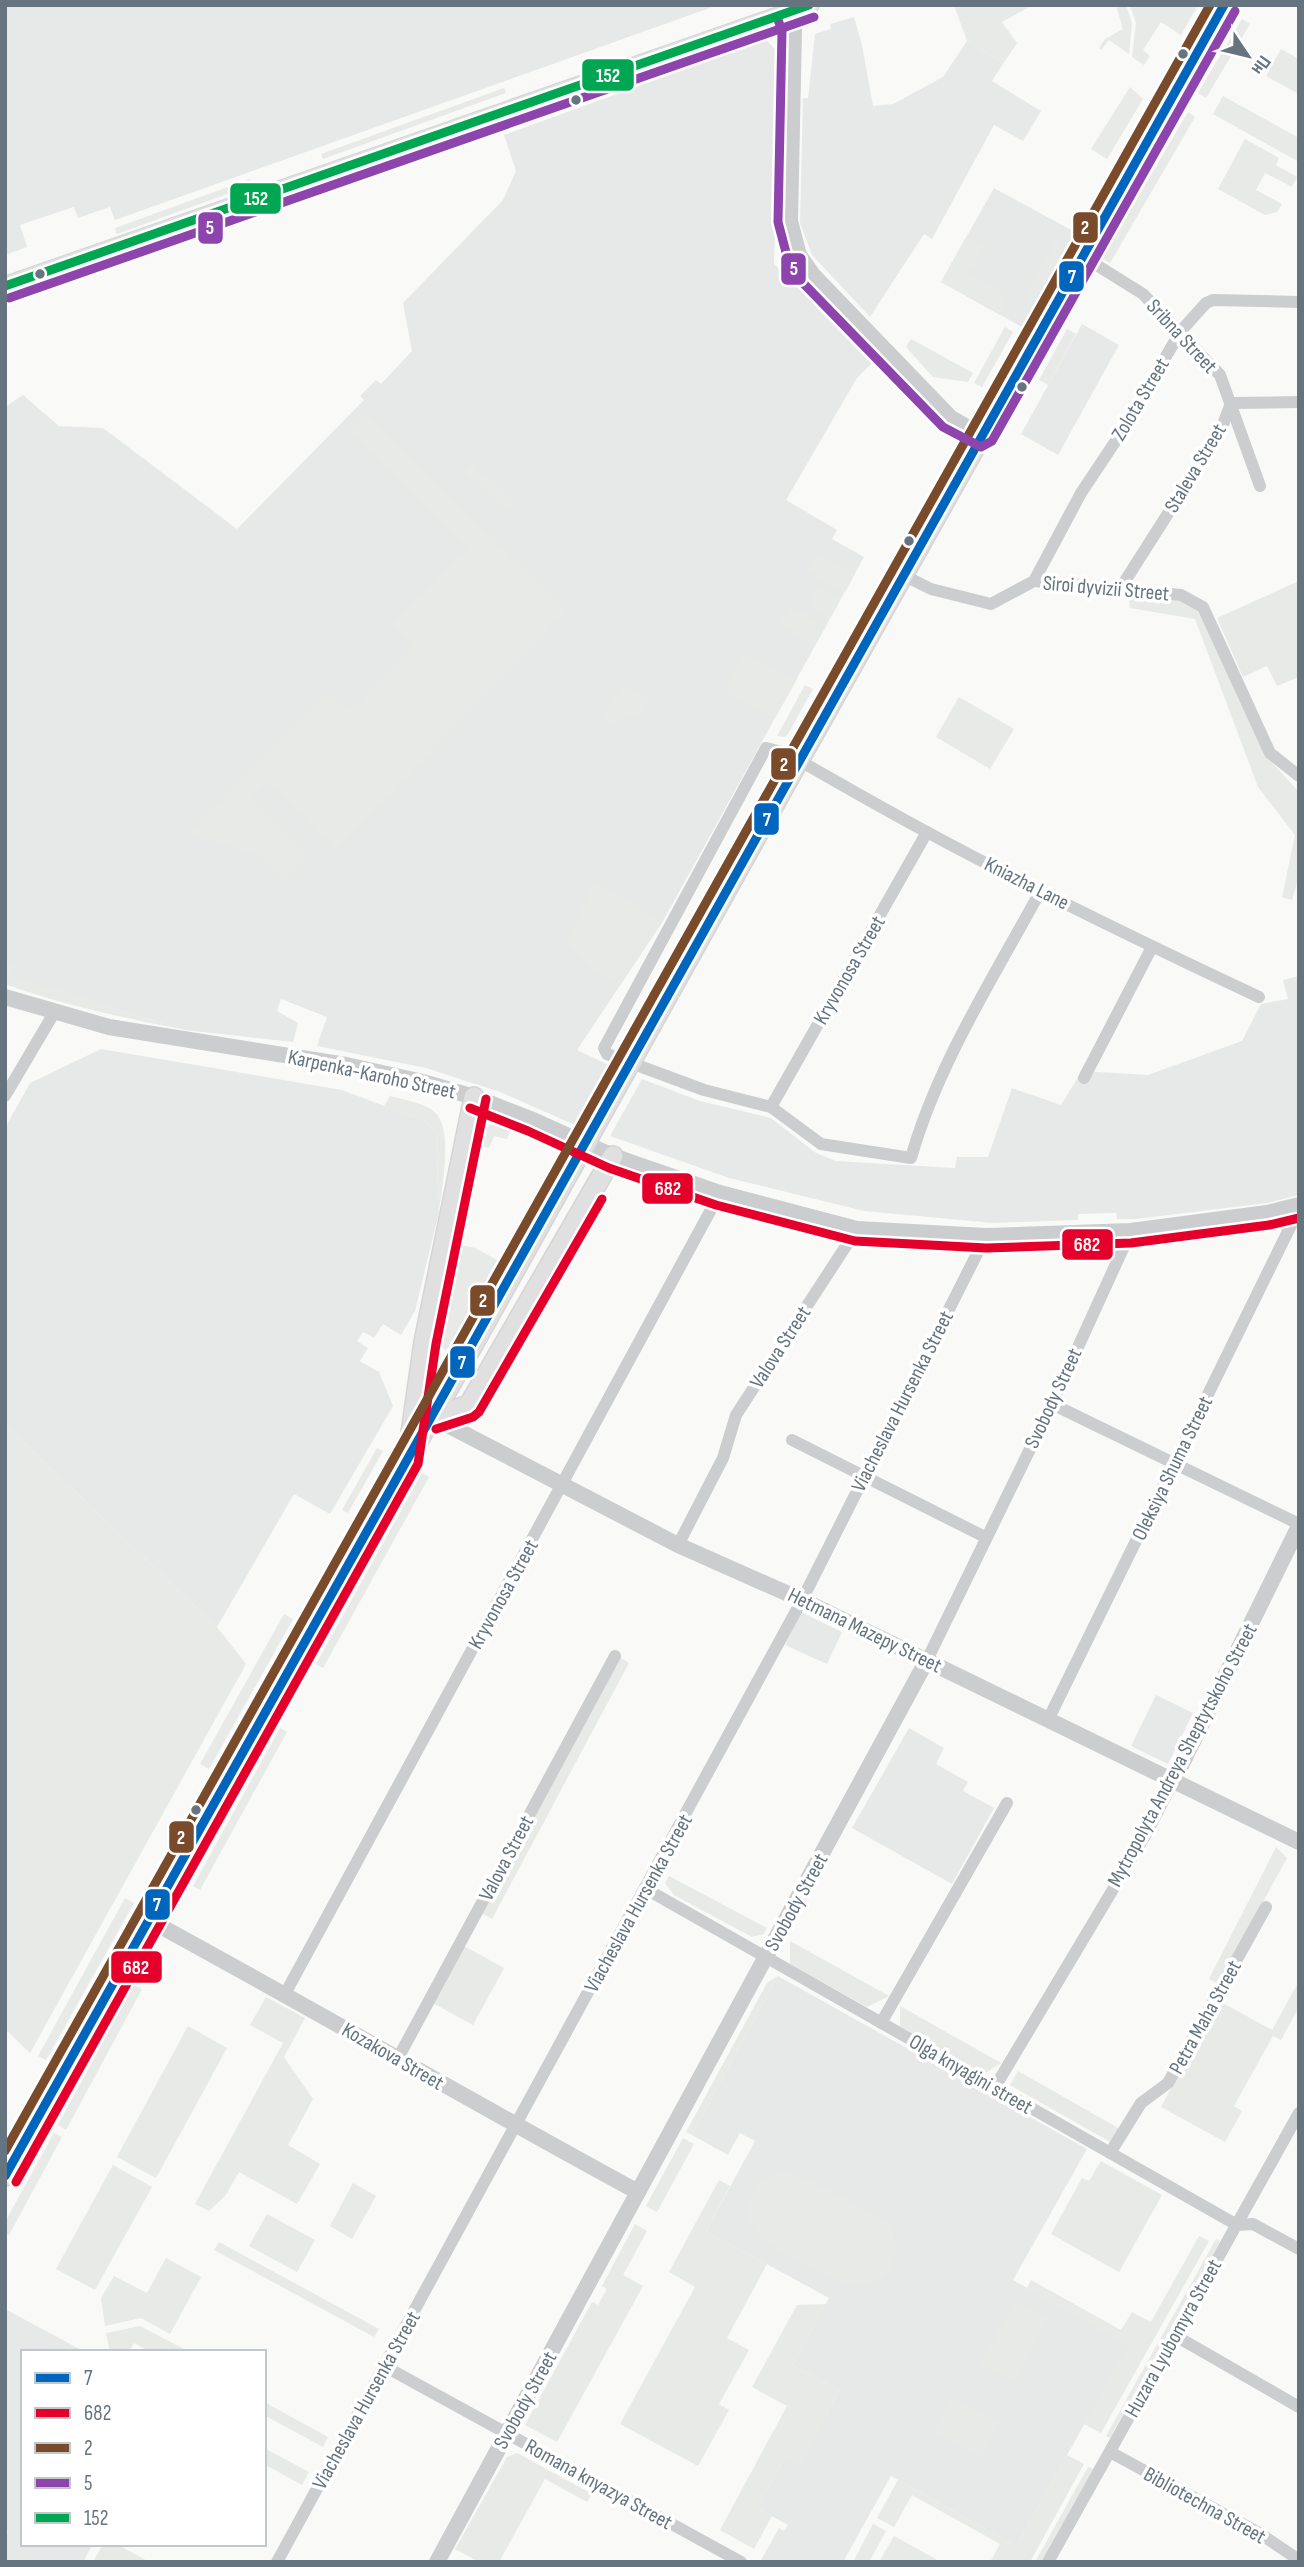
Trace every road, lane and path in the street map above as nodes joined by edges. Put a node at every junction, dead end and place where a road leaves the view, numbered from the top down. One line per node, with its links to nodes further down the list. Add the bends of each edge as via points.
1 (810, 5): 3 (main road)
2 (1224, 5): 4 (main road)
3 (787, 9): 5 (main road); 10 (street, via 794,29 790,221 799,255 951,418)
4 (1082, 256): 7 (street, Sribna Street, via 1143,294); 10 (main road)
5 (5, 286)
6 (1299, 302): 7 (street, Zolota Street, via 1213,299)
7 (1180, 332): 9 (street, Sribna Street, via 1220,375); 13 (street, Zolota Street, via 1081,493)
8 (1299, 402): 9 (street, Staleva Street)
9 (1231, 403): 11 (street, Sribna Street); 14 (street, Staleva Street, via 1221,430)
10 (981, 435): 12 (main road)
11 (1260, 486)
12 (903, 575): 13 (street, Siroi dyvizii Street, via 931,589 991,604); 15 (main road)
13 (1034, 581): 14 (street, Siroi dyvizii Street)
14 (1120, 589): 16 (street, Siroi dyvizii Street, via 1181,595 1203,607 1270,753)
15 (799, 761): 17 (street, Kniazha Lane); 26 (street, Kniazha Lane, via 766,748 617,1034 604,1048 607,1054 704,1090); 34 (main road, bridge)
16 (1299, 776)
17 (927, 832): 18 (street, Kniazha Lane); 26 (street, Kryvonosa Street)
18 (1041, 890): 19 (street, Kniazha Lane); 26 (street, via 963,1032 920,1126 911,1158 821,1144)
19 (1152, 947): 21 (street, Kniazha Lane); 23 (street)
20 (5, 997): 22 (street, Karpenka-Karoho Street)
21 (1259, 997)
22 (54, 1013): 24 (street); 25 (street, Karpenka-Karoho Street, via 109,1027 346,1065)
23 (1084, 1078)
24 (5, 1096)
25 (474, 1097): 27 (street, Karpenka-Karoho Street); 36 (main road, via 424,1342)
26 (771, 1107)
27 (613, 1156): 28 (street, Karpenka-Karoho Street); 34 (main road, via 469,1405)
28 (720, 1193): 30 (street, Karpenka-Karoho Street); 39 (street, Kryvonosa Street)
29 (1298, 1212): 31 (street, Karpenka-Karoho Street); 37 (street, Oleksiya Shuma Street)
30 (857, 1228): 32 (street, Karpenka-Karoho Street); 42 (street, Valova Street, via 736,1415 723,1458)
31 (1131, 1231): 32 (street, Karpenka-Karoho Street); 33 (street, Svobody Street)
32 (986, 1236): 38 (street, Viacheslava Hursenka Street)
33 (1052, 1404): 37 (street); 41 (street, Svobody Street)
34 (432, 1417): 36 (main road); 39 (street, Hetmana Mazepy Street)
35 (792, 1440): 38 (street)
36 (407, 1459): 52 (main road)
37 (1175, 1463): 40 (street); 46 (street, Oleksiya Shuma Street)
38 (864, 1476): 41 (street); 43 (street, Viacheslava Hursenka Street)
39 (561, 1486): 42 (street, Hetmana Mazepy Street); 54 (street, Kryvonosa Street)
40 (1299, 1525): 47 (street, Mytropolyta Andreya Sheptytskoho Street)
41 (985, 1537): 45 (street, Svobody Street)
42 (678, 1545): 43 (street, Hetmana Mazepy Street)
43 (803, 1600): 45 (street, Hetmana Mazepy Street); 50 (street, Viacheslava Hursenka Street)
44 (615, 1656): 56 (street, Valova Street)
45 (927, 1660): 46 (street, Hetmana Mazepy Street); 53 (street, Svobody Street)
46 (1048, 1720): 47 (street, Hetmana Mazepy Street)
47 (1173, 1782): 49 (street, Hetmana Mazepy Street); 57 (street, Mytropolyta Andreya Sheptytskoho Street)
48 (1007, 1803): 55 (street)
49 (1298, 1840)
50 (646, 1889): 53 (street, Olga knyagini street); 59 (street, Viacheslava Hursenka Street)
51 (1266, 1907): 60 (street, Petra Maha Street, via 1168,2083 1141,2103)
52 (149, 1920): 54 (street, Kozakova Street); 61 (main road)
53 (766, 1957): 55 (street, Olga knyagini street); 62 (street, Svobody Street)
54 (285, 1994): 56 (street, Kozakova Street)
55 (881, 2023): 57 (street, Olga knyagini street)
56 (397, 2060): 59 (street, Kozakova Street)
57 (995, 2087): 60 (street, Olga knyagini street)
58 (1299, 2113): 63 (street, Huzara Lyubomyra Street)
59 (516, 2126): 62 (street, Kozakova Street); 66 (street, Viacheslava Hursenka Street)
60 (1110, 2153): 63 (street, Olga knyagini street)
61 (5, 2176)
62 (638, 2192): 68 (street, Svobody Street)
63 (1237, 2225): 64 (street, Olga knyagini street, via 1253,2224); 65 (street, Huzara Lyubomyra Street)
64 (1299, 2249)
65 (1174, 2335): 67 (street); 69 (street, Huzara Lyubomyra Street)
66 (384, 2366): 68 (street, Romana knyazya Street); 72 (street, Viacheslava Hursenka Street)
67 (1299, 2407)
68 (507, 2433): 70 (street, Romana knyazya Street); 73 (street, Svobody Street)
69 (1110, 2452): 71 (street, Bibliotechna Street, via 1259,2533); 74 (street, Huzara Lyubomyra Street)
70 (734, 2560)
71 (1299, 2560)
72 (277, 2562)
73 (437, 2562)
74 (1048, 2562)

